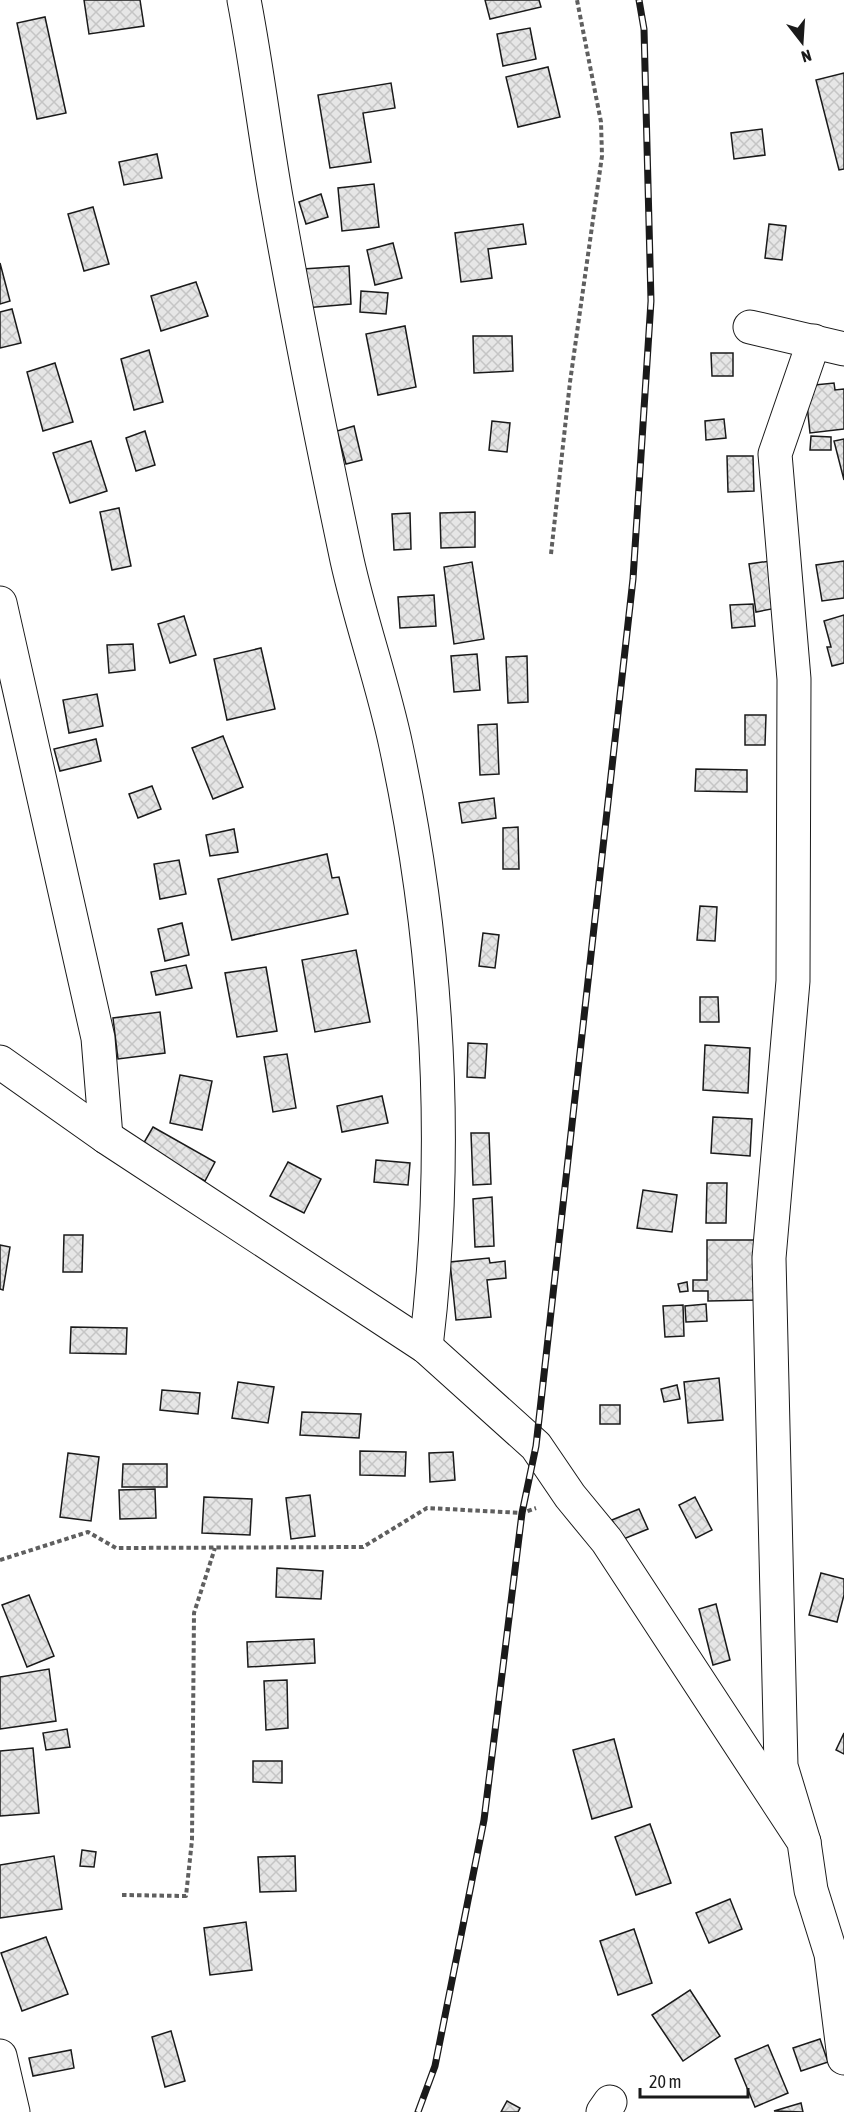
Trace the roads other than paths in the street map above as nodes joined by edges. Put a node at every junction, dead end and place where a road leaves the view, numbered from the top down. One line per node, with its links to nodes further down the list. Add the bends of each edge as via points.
1 (244, 0): 7 (street, via 278,204 341,529 396,746 427,931 438,1068 438,1125 436,1263)
2 (750, 327): 3 (street)
3 (829, 345): 8 (street, via 775,454 794,679 794,981 769,1258 781,1766)
4 (0, 603): 6 (street, via 98,1038)
5 (0, 1062): 6 (street)
6 (106, 1137): 7 (street)
7 (426, 1347): 8 (street, via 536,1446 570,1496 607,1540)
8 (804, 1842): 9 (street, via 811,1890)
9 (838, 1946): 11 (street)
10 (0, 2056): 12 (street)
11 (844, 2058)
12 (14, 2112)

